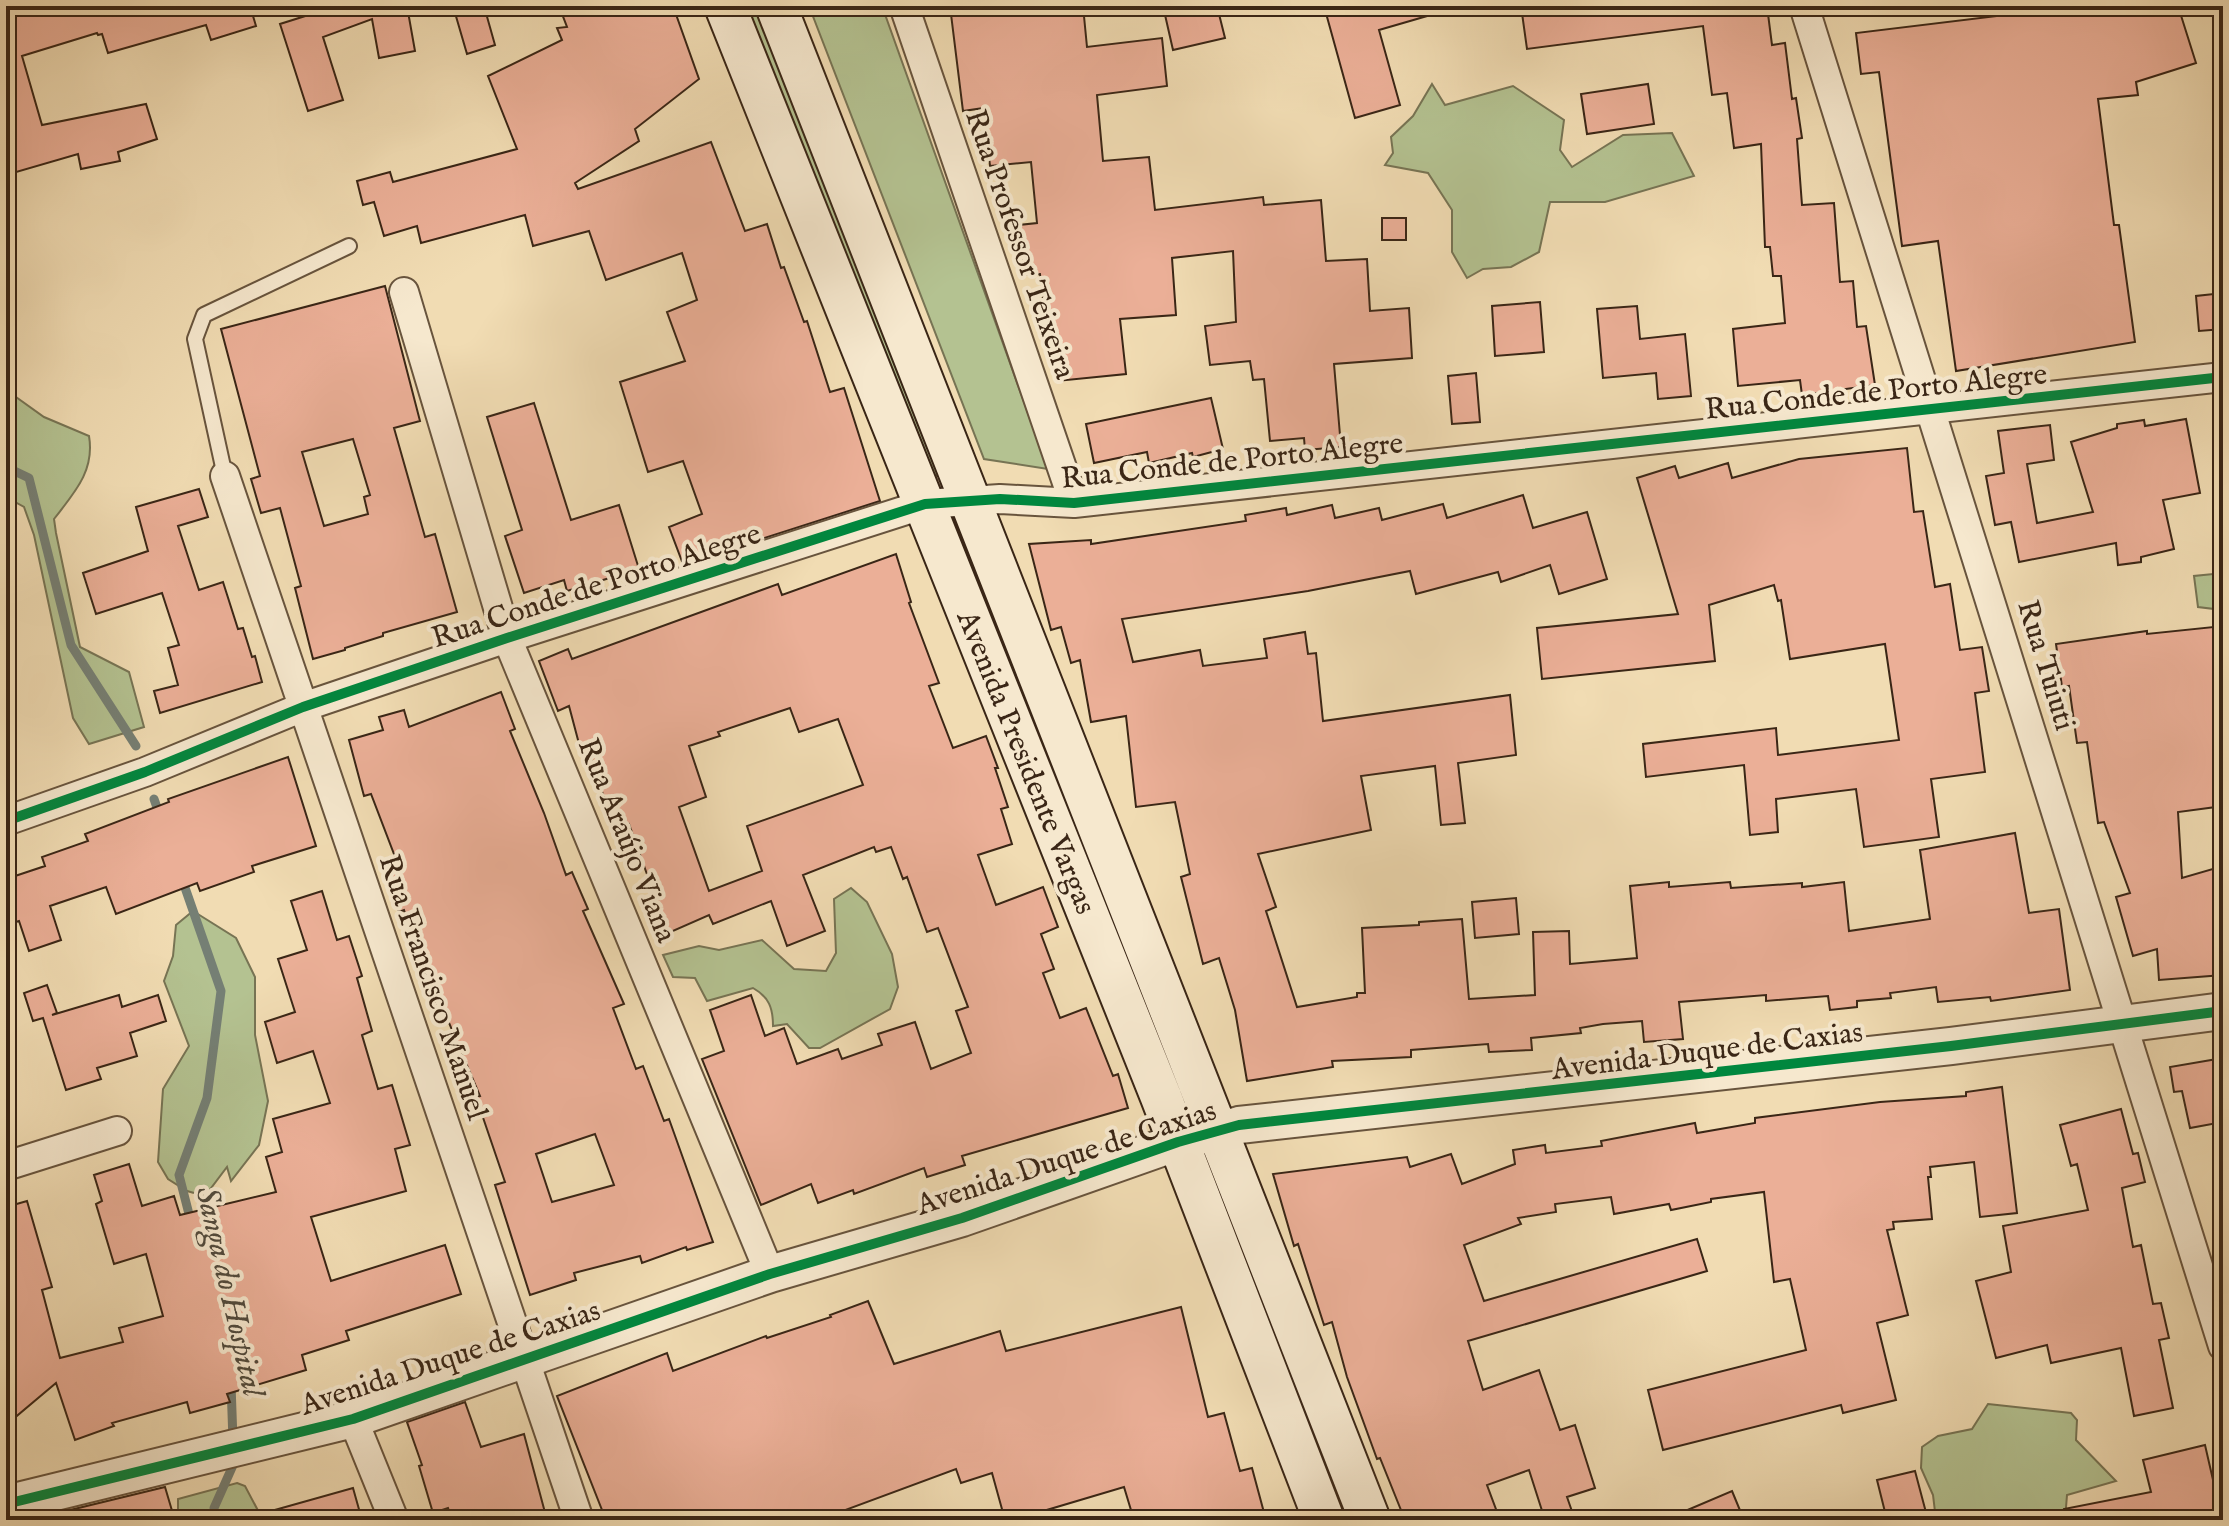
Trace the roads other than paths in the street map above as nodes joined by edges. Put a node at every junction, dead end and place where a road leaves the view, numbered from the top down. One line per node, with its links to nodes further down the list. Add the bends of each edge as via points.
1 (725, 6): 12 (main road, Avenida Presidente Vargas)
2 (776, 6): 10 (main road, Avenida Presidente Vargas)
3 (904, 6): 11 (street, Rua Professor Teixeira)
4 (1804, 6): 8 (street, Rua Tuiuti)
5 (349, 246): 9 (lane, via 204,315 195,339)
6 (404, 292): 13 (street, Rua Araújo Viana)
7 (2223, 377): 8 (street, Rua Conde de Porto Alegre)
8 (1930, 409): 11 (street, Rua Conde de Porto Alegre); 17 (street, Rua Tuiuti)
9 (225, 476): 14 (street, Rua Francisco Manuel)
10 (970, 502): 11 (street, Rua Conde de Porto Alegre); 12 (street, Rua Conde de Porto Alegre); 19 (main road, Avenida Presidente Vargas)
11 (1074, 503)
12 (925, 504): 13 (street, Rua Conde de Porto Alegre); 20 (main road, Avenida Presidente Vargas)
13 (507, 638): 14 (street, Rua Conde de Porto Alegre); 22 (street, Rua Araújo Viana)
14 (303, 707): 15 (street, Rua Conde de Porto Alegre, via 145,772); 24 (street, Rua Francisco Manuel)
15 (6, 821)
16 (2223, 1011): 17 (street, Avenida Duque de Caxias)
17 (2123, 1022): 19 (street, Avenida Duque de Caxias); 23 (street, Rua Tuiuti)
18 (117, 1131): 21 (street)
19 (1216, 1131): 20 (street, Avenida Duque de Caxias); 30 (main road, Avenida Presidente Vargas)
20 (1178, 1142): 22 (street, Avenida Duque de Caxias, via 962,1218); 29 (main road, Avenida Presidente Vargas)
21 (6, 1166)
22 (770, 1274): 24 (street, Avenida Duque de Caxias)
23 (2223, 1346)
24 (524, 1359): 25 (street, Avenida Duque de Caxias); 28 (street, Rua Francisco Manuel)
25 (353, 1419): 26 (street, Avenida Duque de Caxias); 27 (street)
26 (6, 1504)
27 (394, 1520)
28 (579, 1520)
29 (1324, 1520)
30 (1370, 1520)

